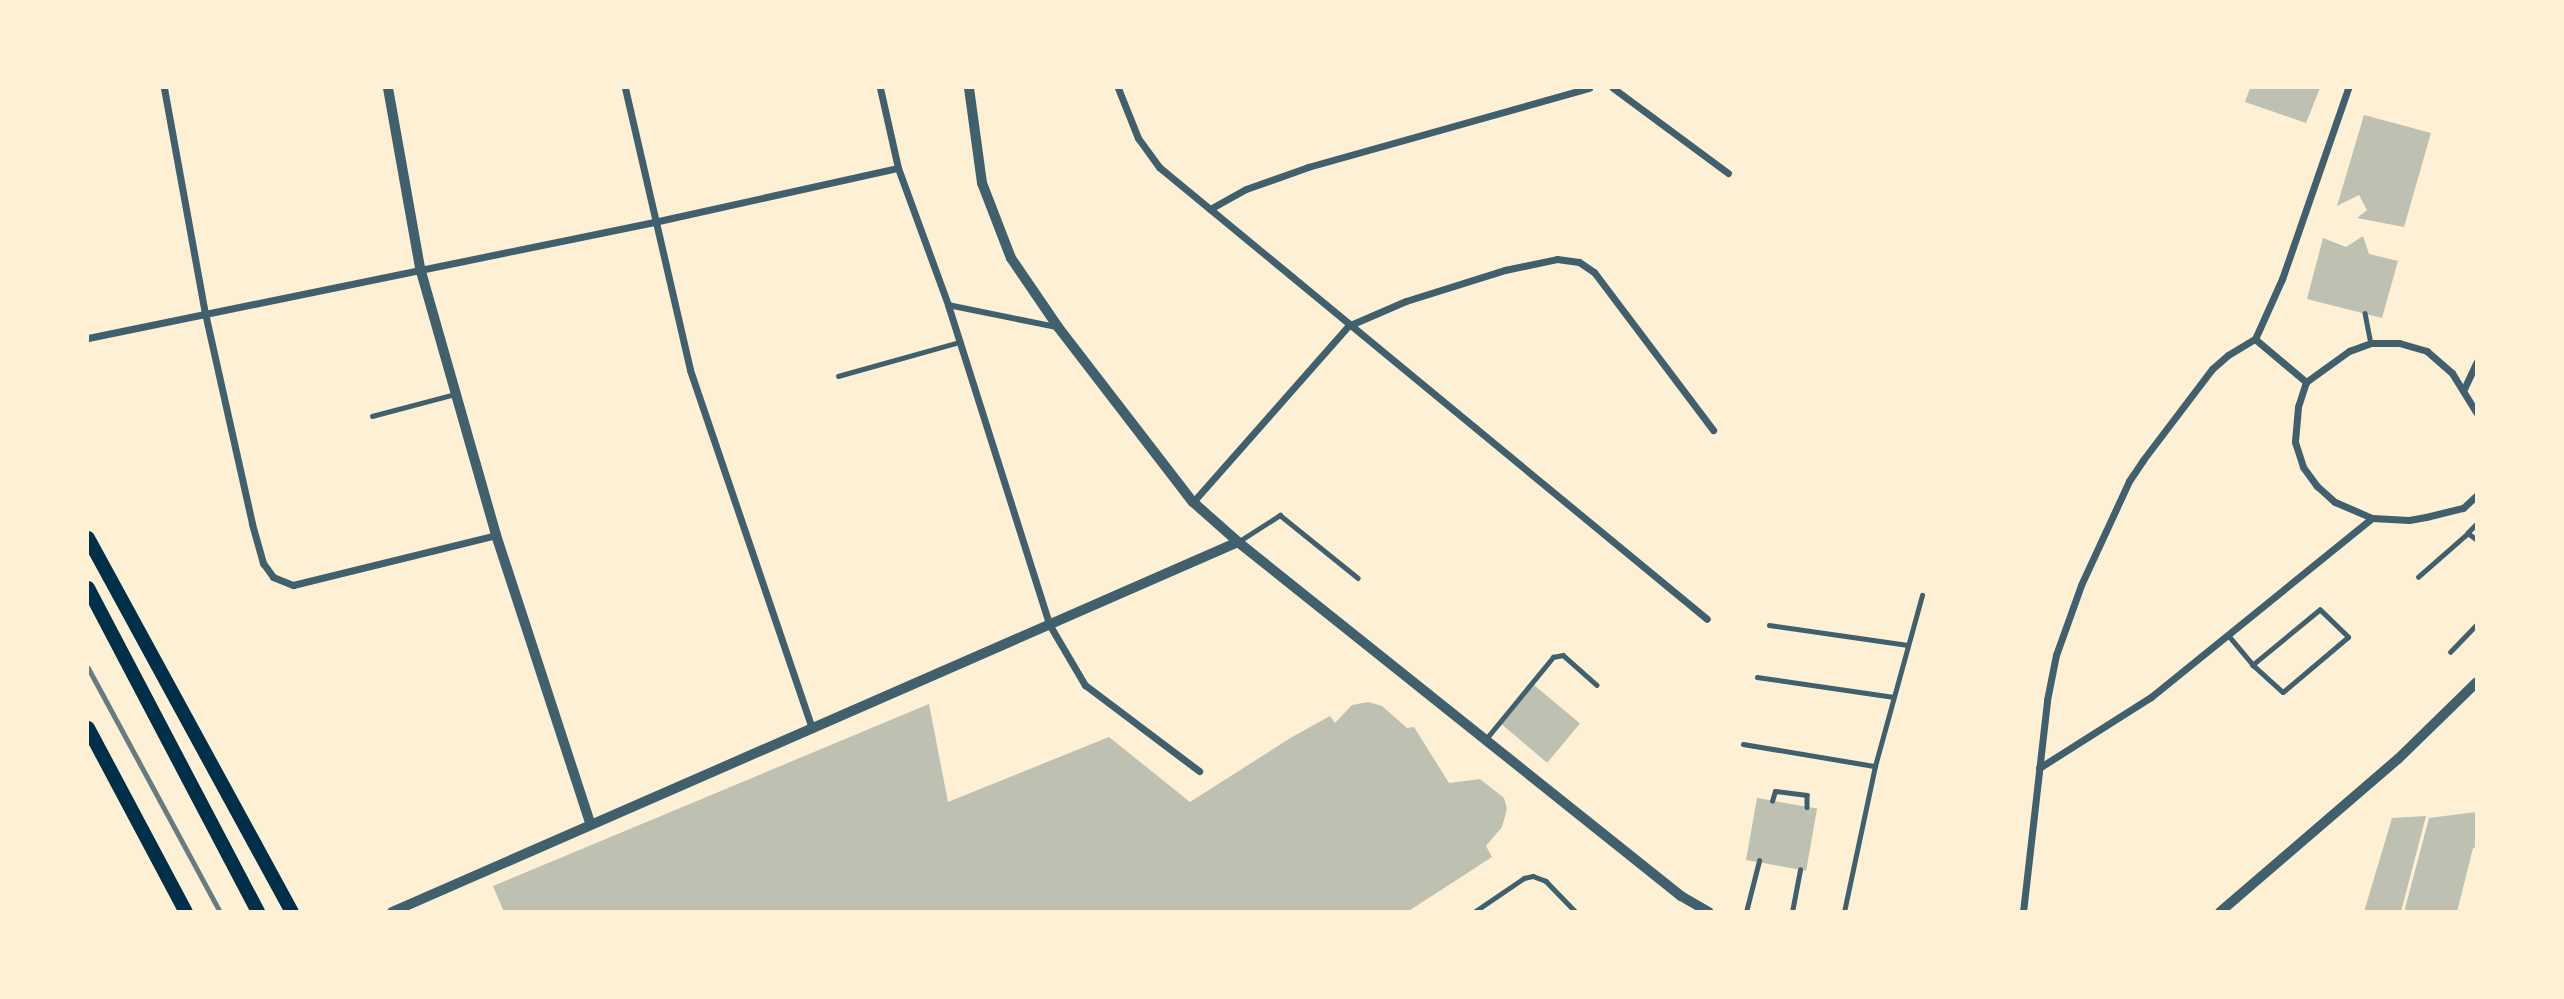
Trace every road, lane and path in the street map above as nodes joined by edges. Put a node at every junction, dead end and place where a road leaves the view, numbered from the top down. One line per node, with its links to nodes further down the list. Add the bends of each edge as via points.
1 (164, 88): 16 (street)
2 (388, 88): 14 (street)
3 (625, 88): 13 (street)
4 (880, 88): 10 (street)
5 (1118, 88): 12 (street, via 1138,138 1158,167)
6 (1589, 88): 12 (street, via 1308,167)
7 (1613, 88): 11 (street)
8 (2348, 88): 21 (street, via 2282,279)
9 (970, 91): 19 (street, via 982,183 1011,258)
10 (898, 168): 13 (street); 15 (street)
11 (1728, 173)
12 (1210, 209): 18 (street)
13 (654, 222): 14 (street); 57 (street, via 690,370)
14 (420, 268): 16 (street); 28 (street)
15 (948, 305): 19 (street); 22 (street)
16 (205, 313): 20 (street); 37 (street, via 263,562 274,577 293,586)
17 (2365, 313): 23 (lane)
18 (1348, 326): 31 (street, via 1406,301 1505,271 1557,259 1579,262 1594,272); 33 (street); 45 (street)
19 (1058, 327): 33 (street)
20 (88, 338)
21 (2255, 339): 26 (street); 62 (street, via 2212,369 2129,481 2081,584 2056,655)
22 (960, 342): 25 (lane); 46 (street)
23 (2371, 343): 26 (street, via 2339,356); 27 (street, via 2399,343 2427,351)
24 (2476, 363): 27 (street)
25 (838, 376)
26 (2306, 383): 34 (street, via 2295,442 2303,467 2335,502)
27 (2464, 389): 29 (street)
28 (456, 394): 30 (lane); 37 (street)
29 (2476, 412)
30 (372, 416)
31 (1713, 429)
32 (2476, 496): 34 (street, via 2463,508 2426,517)
33 (1193, 502): 40 (street)
34 (2372, 518): 49 (street)
35 (2476, 525): 36 (lane)
36 (2468, 533): 39 (lane); 41 (lane)
37 (496, 535): 66 (street)
38 (88, 538): 69 (main road)
39 (2476, 539)
40 (1238, 542): 42 (lane, via 1280,515); 46 (street); 59 (street)
41 (2418, 577)
42 (1358, 578)
43 (88, 588): 71 (main road)
44 (1922, 595): 50 (lane)
45 (1707, 619)
46 (1049, 624): 57 (street); 63 (street, via 1085,685)
47 (1769, 625): 50 (lane)
48 (2476, 625): 51 (lane)
49 (2229, 636): 52 (lane); 62 (street, via 2151,697)
50 (1908, 645): 56 (lane)
51 (2450, 652)
52 (2253, 665): 52 (lane, via 2283,692 2348,637 2320,610)
53 (1757, 677): 56 (lane)
54 (2476, 683): 80 (street, via 2398,760)
55 (1597, 685): 59 (lane, via 1563,655 1553,657)
56 (1894, 697): 61 (lane)
57 (811, 726): 66 (street)
58 (88, 729): 70 (main road)
59 (1486, 740): 75 (street, via 1681,896)
60 (1743, 744): 61 (lane)
61 (1875, 766): 78 (lane)
62 (2039, 768): 79 (street)
63 (1199, 771)
64 (1772, 801): 65 (lane, via 1775,791 1807,795)
65 (1807, 807)
66 (590, 822): 72 (street)
67 (1759, 861): 76 (lane)
68 (1800, 870): 77 (lane)
69 (292, 911)
70 (186, 912)
71 (258, 912)
72 (391, 912)
73 (1474, 912): 74 (lane, via 1533,876 1546,881)
74 (1576, 912)
75 (1709, 912)
76 (1746, 912)
77 (1792, 912)
78 (1844, 912)
79 (2023, 912)
80 (2220, 912)

